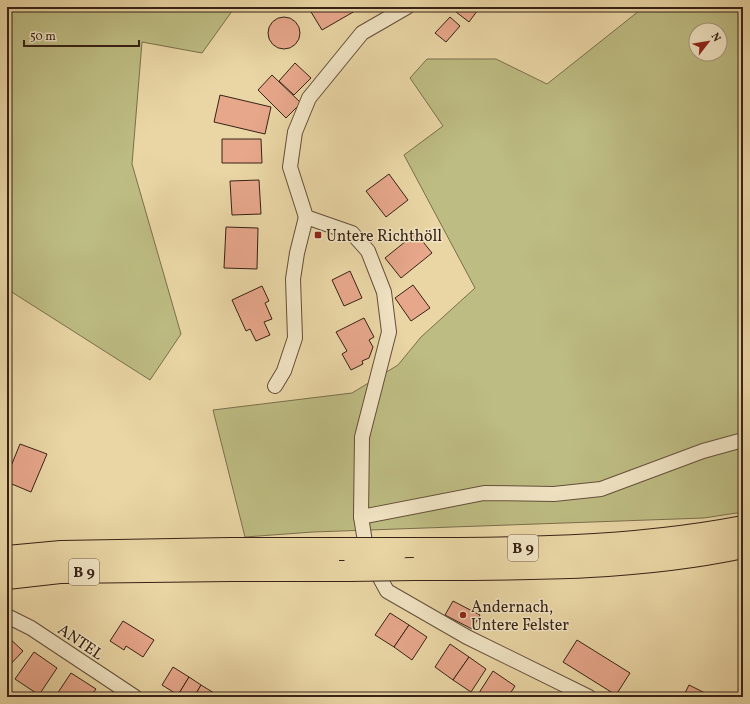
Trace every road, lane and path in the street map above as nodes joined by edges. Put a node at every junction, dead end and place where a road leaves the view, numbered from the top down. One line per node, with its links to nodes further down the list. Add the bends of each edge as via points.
1 (407, 7): 2 (street, via 362,34 309,98 295,132 290,167)
2 (306, 217): 3 (street, via 294,279 296,338 284,371); 5 (street, via 352,233 368,251 384,292 389,332 362,437)
3 (275, 386)
4 (743, 440): 5 (street, via 704,451 601,489 554,494 484,493)
5 (361, 517): 14 (street, via 367,554 387,591 467,637)
6 (743, 527): 7 (highway, B 9)
7 (707, 544): 8 (highway, B 9); 9 (highway, B 9)
8 (743, 547)
9 (649, 551): 10 (highway, B 9, bridge, via 596,546 505,549 155,550 61,552); 11 (highway, B 9, bridge, via 552,568 60,572)
10 (7, 557)
11 (7, 578)
12 (7, 616): 13 (street, ANTEL, via 31,628)
13 (134, 697)
14 (588, 697)

